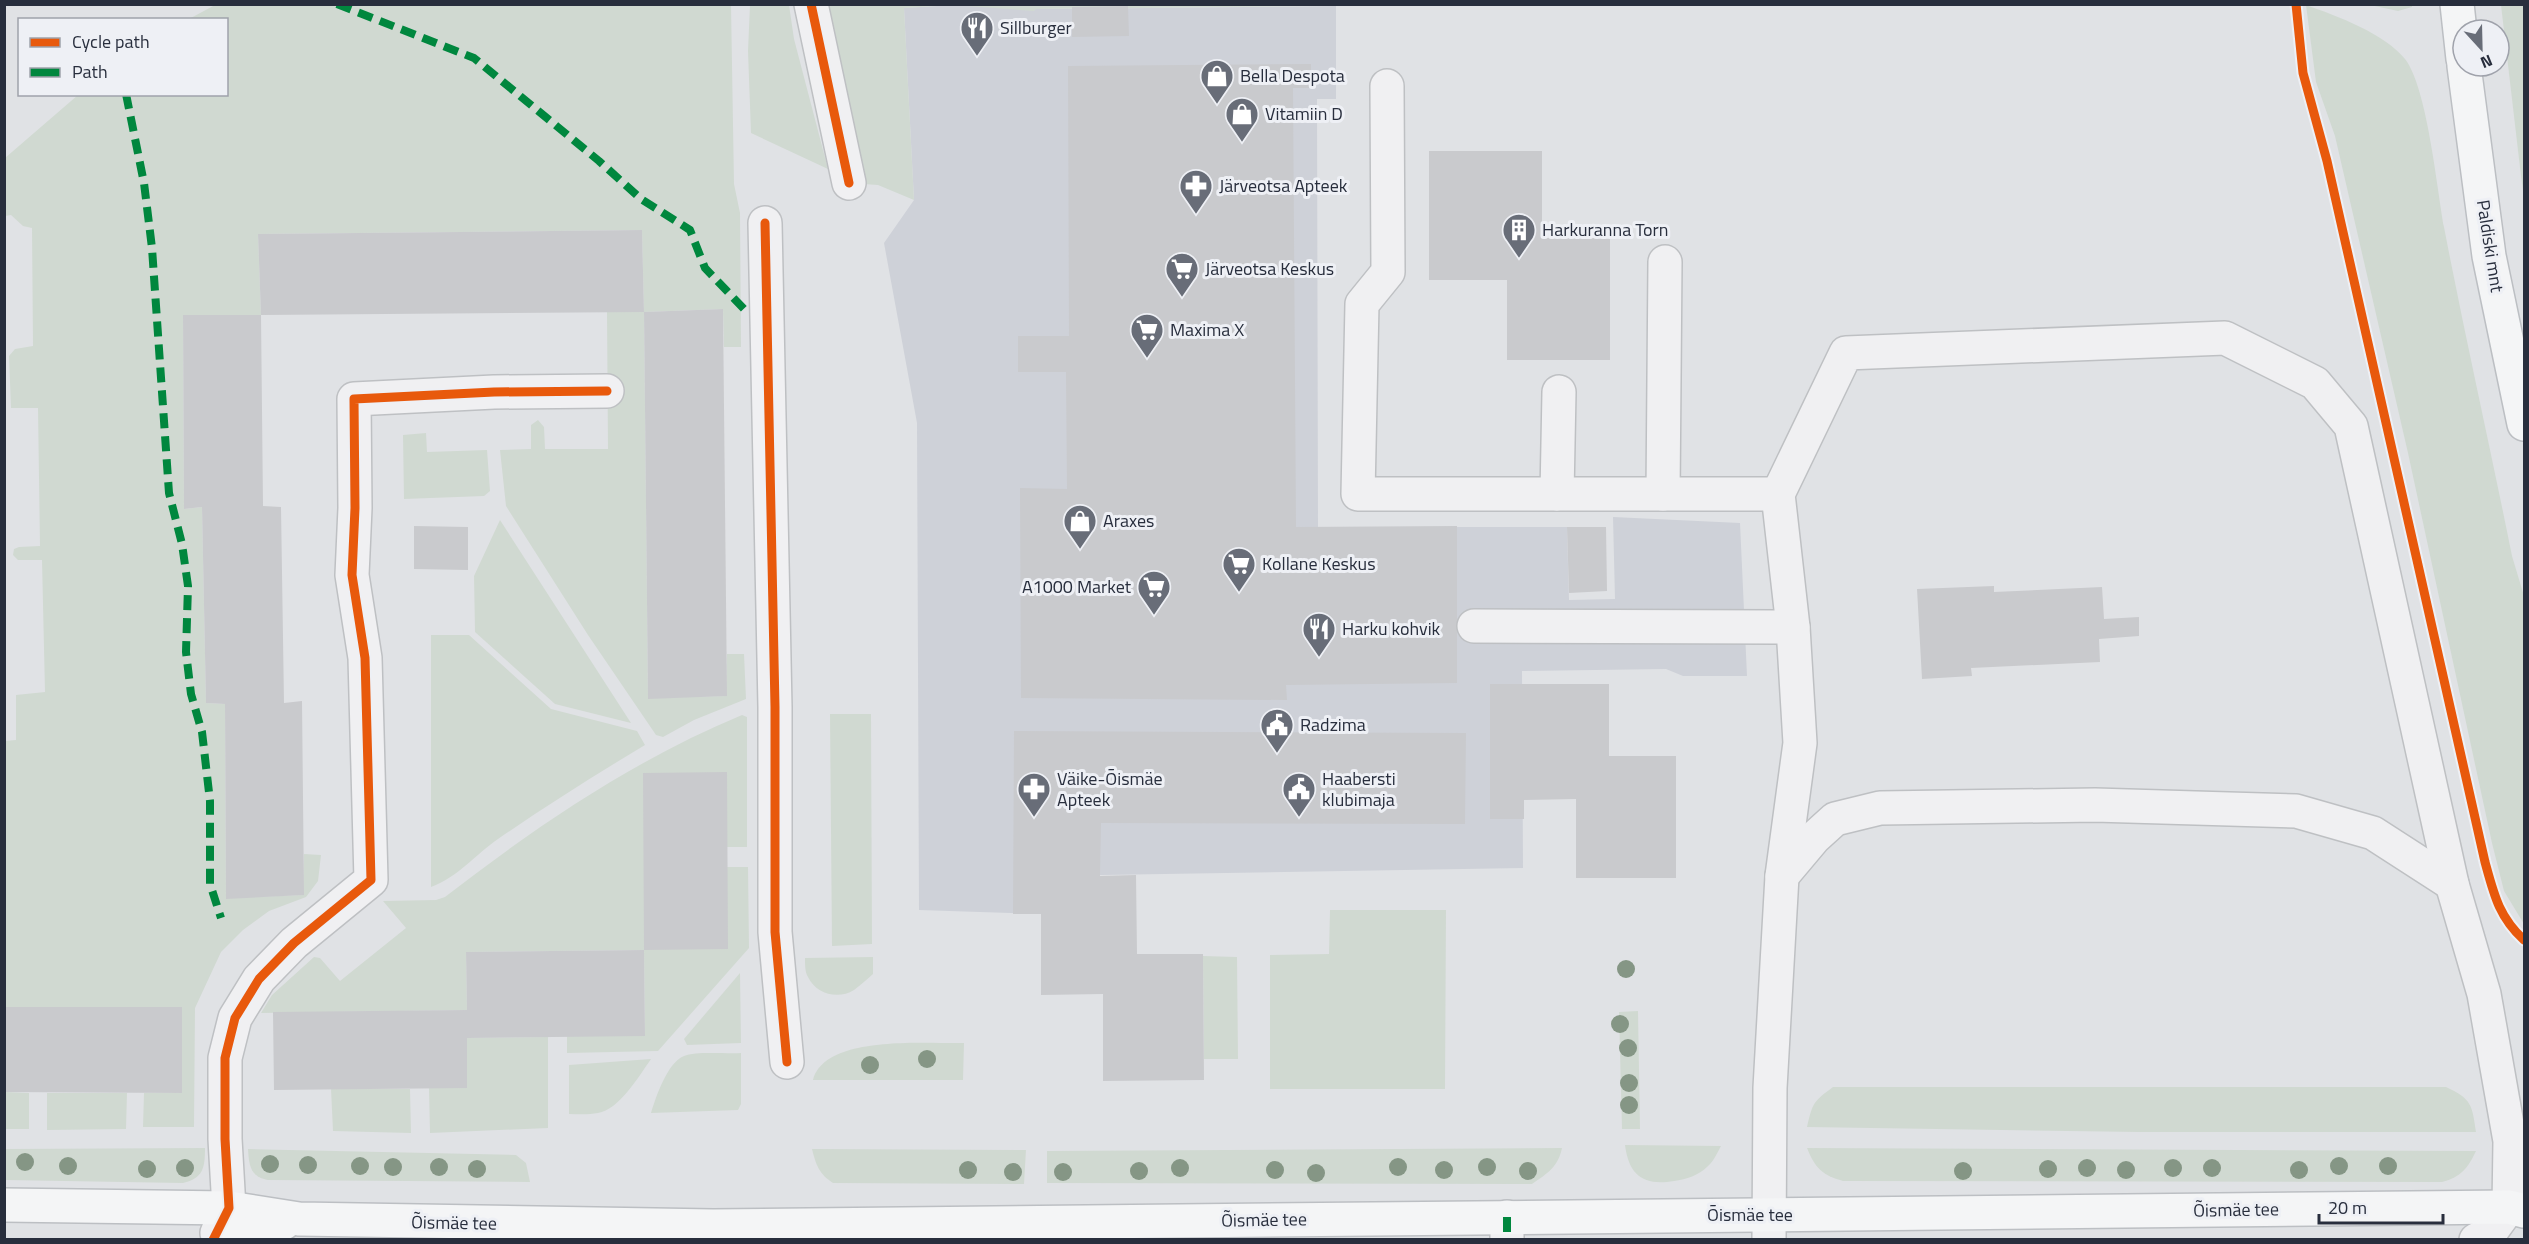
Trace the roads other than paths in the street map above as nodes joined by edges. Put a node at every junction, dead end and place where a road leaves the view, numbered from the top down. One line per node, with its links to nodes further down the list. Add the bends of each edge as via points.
1 (811, 4): 4 (street)
2 (2466, 78): 9 (main road, Paldiski mnt, via 2489,256)
3 (1387, 86): 10 (street, via 1388,272 1362,304 1358,494)
4 (849, 183)
5 (765, 223): 17 (street, via 775,707 775,932)
6 (1665, 262): 11 (street)
7 (607, 391): 21 (street, via 354,399 352,575 365,658 371,880 273,964 235,1018 225,1058)
8 (1559, 392): 10 (street)
9 (2524, 424)
10 (1557, 494): 11 (street)
11 (1663, 494): 12 (street)
12 (1778, 494): 14 (street); 16 (street, via 1846,353 2225,338 2315,383 2351,426)
13 (1474, 627): 14 (street)
14 (1793, 627): 15 (street, via 1800,743)
15 (1782, 876): 16 (street, via 1835,819 1880,808 2095,805 2296,811 2373,832); 22 (street, via 1770,1109)
16 (2452, 884): 19 (street, via 2484,994)
17 (787, 1062)
18 (4, 1205): 21 (main road)
19 (2519, 1207): 22 (main road, Õismäe tee); 26 (street, via 2490,1233)
20 (299, 1219): 21 (main road, Õismäe tee, via 244,1233); 23 (main road, Õismäe tee, via 713,1226); 25 (main road)
21 (228, 1224): 24 (street)
22 (1769, 1227): 23 (main road, Õismäe tee)
23 (1507, 1228)
24 (213, 1239)
25 (360, 1239)
26 (2476, 1239)

